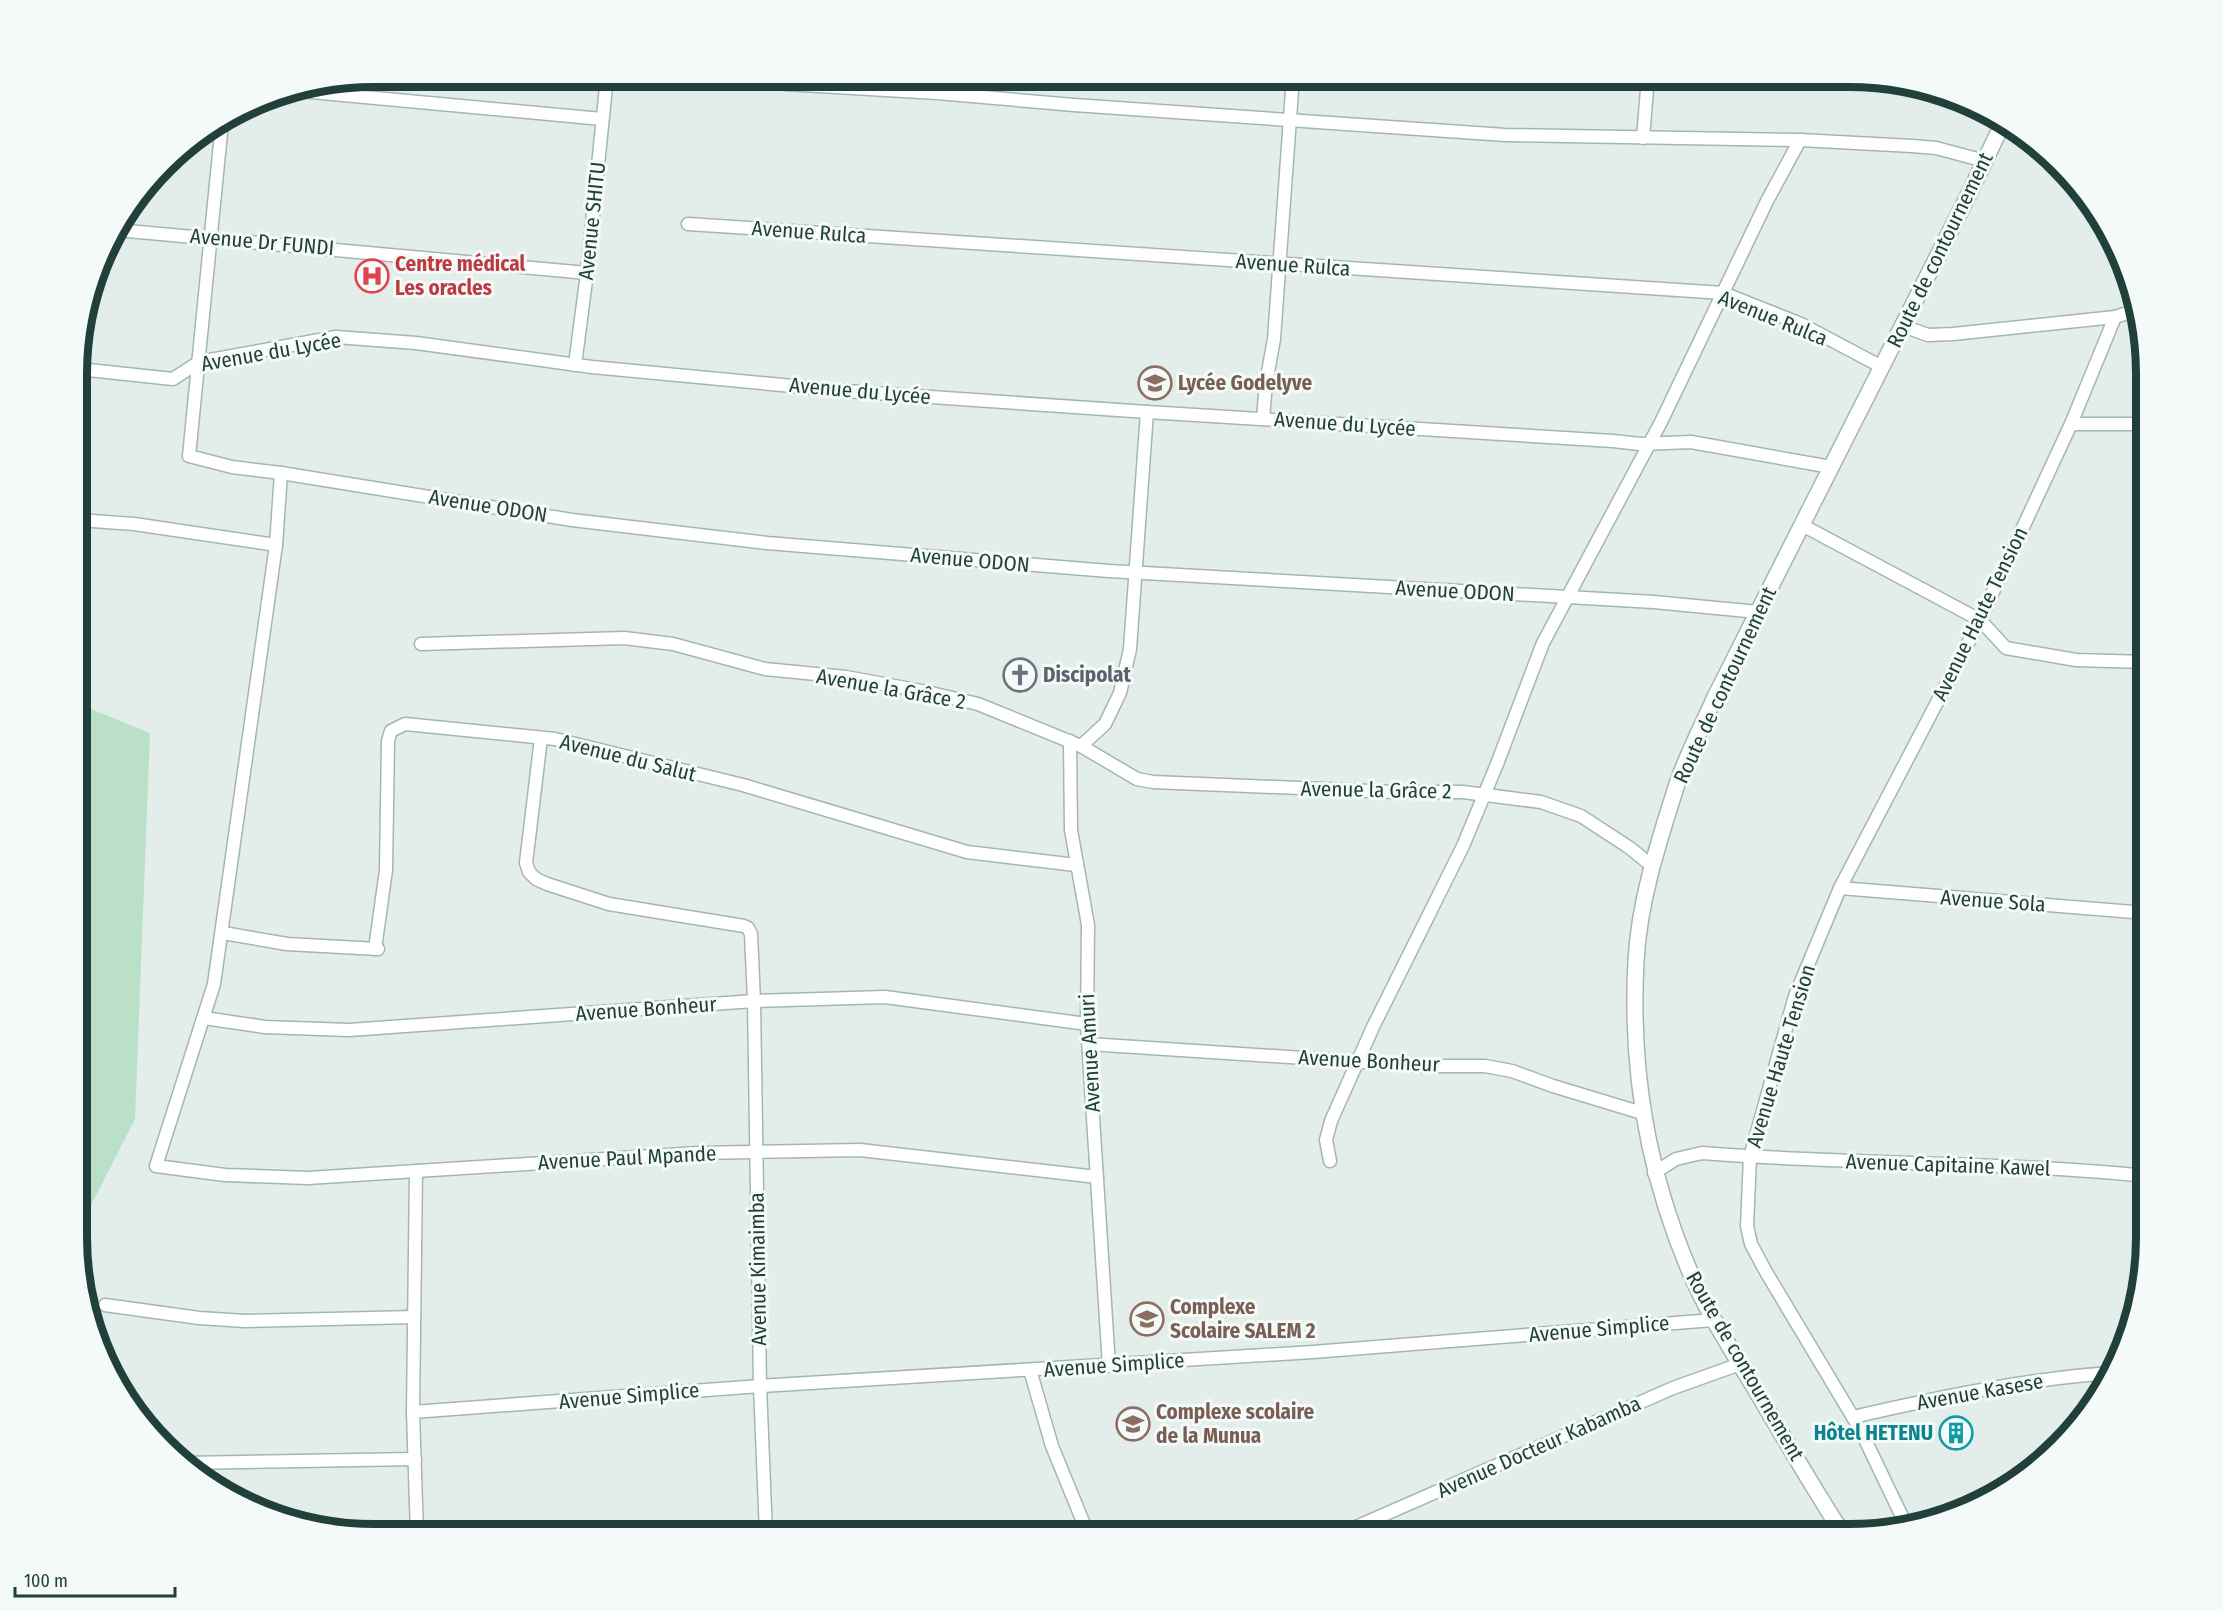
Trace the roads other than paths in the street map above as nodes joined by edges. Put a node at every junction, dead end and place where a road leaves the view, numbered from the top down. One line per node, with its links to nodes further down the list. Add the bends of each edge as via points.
1 (606, 87): 6 (street, Avenue SHITU)
2 (861, 87): 7 (street)
3 (1292, 87): 7 (street)
4 (1647, 87): 10 (street)
5 (319, 93): 6 (street)
6 (602, 119): 17 (street, Avenue SHITU)
7 (1289, 119): 10 (street, via 1504,135); 16 (street)
8 (1999, 130): 12 (street, Route de contournement)
9 (221, 132): 15 (street)
10 (1643, 138): 11 (street)
11 (1800, 140): 12 (street, via 1936,148); 18 (street)
12 (1985, 160): 21 (street, Route de contournement)
13 (688, 224): 16 (street, Avenue Rulca)
14 (126, 231): 15 (street, Avenue Dr FUNDI)
15 (211, 237): 17 (street, Avenue Dr FUNDI); 22 (street)
16 (1280, 264): 18 (street, Avenue Rulca); 27 (street)
17 (587, 273): 23 (street, Avenue SHITU)
18 (1723, 293): 24 (street, Avenue Rulca, via 1801,324); 30 (street)
19 (2129, 313): 20 (street)
20 (2115, 317): 21 (street, via 1953,334 1928,334); 28 (street, Avenue Haute Tension)
21 (1903, 326): 24 (street, Route de contournement)
22 (199, 362): 23 (street, Avenue du Lycée, via 336,337 416,343); 25 (street, Avenue du Lycée, via 173,378); 32 (street, Avenue ODON, via 189,456 232,467)
23 (575, 365): 26 (street, Avenue du Lycée, via 845,391)
24 (1882, 367): 31 (street, Route de contournement)
25 (87, 370)
26 (1148, 412): 27 (street, Avenue du Lycée); 36 (street)
27 (1263, 418): 30 (street, Avenue du Lycée)
28 (2071, 424): 29 (street); 39 (street, Avenue Haute Tension)
29 (2136, 424)
30 (1649, 444): 31 (street, Avenue du Lycée, via 1691,442); 37 (street)
31 (1831, 467): 34 (street, Route de contournement)
32 (281, 472): 35 (street); 36 (street, Avenue ODON, via 572,520 767,543)
33 (87, 521): 35 (street)
34 (1802, 525): 38 (street, Route de contournement); 39 (street)
35 (276, 545): 49 (street)
36 (1136, 573): 37 (street, Avenue ODON); 43 (street, via 1130,649 1120,693 1105,724)
37 (1567, 597): 38 (street, Avenue ODON); 44 (street, via 1543,643)
38 (1758, 612): 46 (street, Route de contournement, via 1678,782)
39 (1980, 620): 41 (street, via 2006,648 2076,660); 47 (street, Avenue Haute Tension)
40 (421, 644): 43 (street, Avenue la Grâce 2, via 624,638 673,644 743,665 846,677 978,704)
41 (2136, 662)
42 (542, 738): 45 (street, Avenue du Salut, via 743,786 967,852); 49 (street, Avenue du Salut, via 405,724 391,732 386,870 376,949 287,944); 50 (street, Avenue Kimaimba, via 526,863 529,872 548,884 609,903 748,928)
43 (1075, 743): 44 (street, Avenue la Grâce 2, via 1137,778 1153,782); 45 (street, Avenue Amuri, via 1069,794)
44 (1484, 795): 46 (street, Avenue la Grâce 2, via 1541,802 1581,816); 54 (street)
45 (1076, 865): 52 (street, Avenue Amuri, via 1088,925)
46 (1652, 866): 55 (street, Route de contournement, via 1636,960 1635,1020)
47 (1840, 888): 48 (street, Avenue Sola); 57 (street, Avenue Haute Tension, via 1795,996)
48 (2136, 912)
49 (223, 933): 51 (street)
50 (754, 1001): 51 (street, Avenue Bonheur, via 349,1030 265,1027); 52 (street, Avenue Bonheur, via 885,997); 56 (street, Avenue Kimaimba)
51 (204, 1017): 59 (street, Avenue Paul Mpande, via 156,1166 268,1178)
52 (1087, 1024): 53 (street, Avenue Amuri)
53 (1089, 1044): 54 (street, Avenue Bonheur); 62 (street, Avenue Amuri)
54 (1358, 1061): 55 (street, Avenue Bonheur, via 1485,1066); 58 (street, via 1331,1121 1326,1140)
55 (1642, 1113): 60 (street, Route de contournement)
56 (756, 1153): 59 (street, Avenue Paul Mpande, via 698,1153); 62 (street, Avenue Paul Mpande, via 860,1150); 70 (street, Avenue Kimaimba)
57 (1750, 1157): 60 (street, via 1690,1154); 61 (street, Avenue Capitaine Kawel, via 1983,1165); 72 (street, Avenue Haute Tension, via 1747,1227 1751,1244)
58 (1330, 1161)
59 (416, 1171): 64 (street)
60 (1654, 1173): 65 (street, Route de contournement, via 1683,1254)
61 (2136, 1175)
62 (1097, 1177): 67 (street, Avenue Amuri)
63 (105, 1305): 64 (street, via 245,1321)
64 (414, 1317): 71 (street)
65 (1713, 1320): 66 (street, Route de contournement); 67 (street, Avenue Simplice)
66 (1740, 1364): 79 (street, Avenue Docteur Kabamba, via 1673,1388); 80 (street, Route de contournement)
67 (1109, 1366): 68 (street, Avenue Simplice)
68 (1030, 1370): 70 (street, Avenue Simplice); 78 (street, via 1052,1446)
69 (2100, 1374): 72 (street, Avenue Kasese, via 1997,1386)
70 (760, 1386): 71 (street, Avenue Simplice); 77 (street, Avenue Kimaimba)
71 (413, 1412): 73 (street)
72 (1853, 1417): 75 (street, Avenue Haute Tension)
73 (415, 1459): 74 (street); 76 (street)
74 (196, 1463)
75 (1903, 1518)
76 (417, 1524)
77 (766, 1524)
78 (1084, 1524)
79 (1363, 1524)
80 (1837, 1524)

